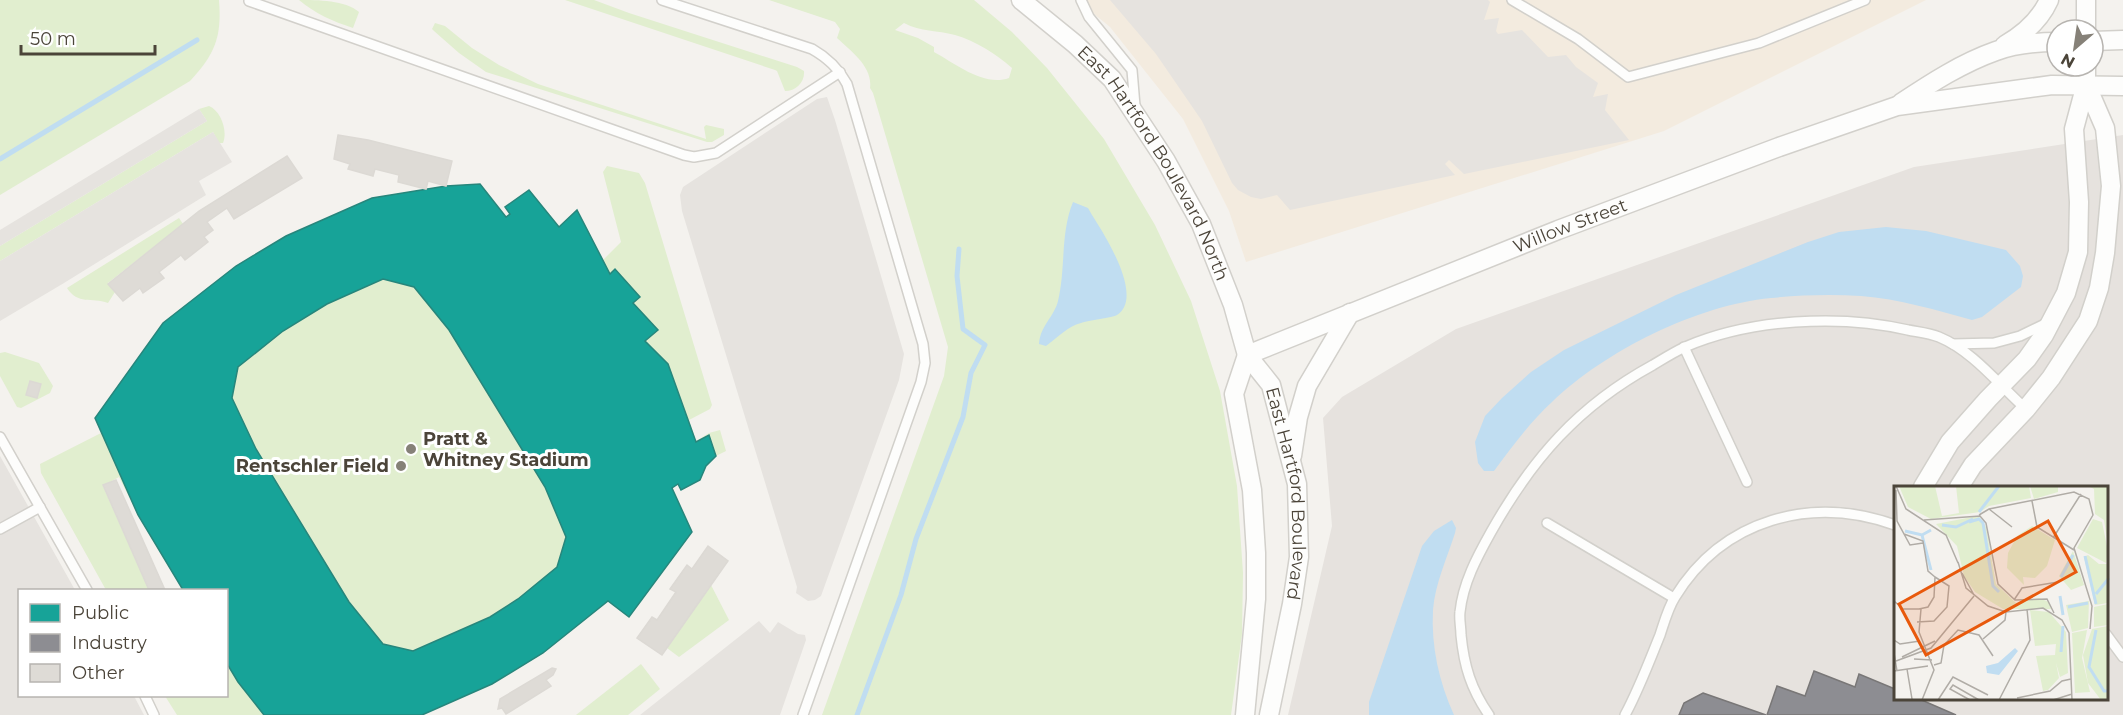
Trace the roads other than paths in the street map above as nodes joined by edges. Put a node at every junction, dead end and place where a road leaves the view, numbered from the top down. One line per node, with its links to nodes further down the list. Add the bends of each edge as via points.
1 (662, 0): 14 (lane, via 812,49 828,58)
2 (1021, 0): 21 (street, East Hartford Boulevard North, via 1112,79)
3 (1081, 0): 21 (lane, via 1089,17 1132,70)
4 (1512, 0): 5 (lane, via 1578,39 1628,77 1759,43)
5 (1865, 0)
6 (2049, 0): 13 (street, via 2025,32)
7 (2086, 0): 9 (street)
8 (249, 1): 14 (lane, via 694,157 716,153)
9 (2086, 18)
10 (2123, 40): 11 (street)
11 (2105, 41)
12 (2045, 43): 13 (street, Willow Street)
13 (1997, 50): 20 (street, Willow Street, via 1936,79)
14 (840, 72): 45 (lane, via 847,84 920,328 925,363)
15 (2076, 78): 20 (street, Willow Street, via 2052,85)
16 (2085, 78): 24 (street, via 2074,129 2078,252 2066,293)
17 (2087, 78): 22 (street, via 2105,128)
18 (2096, 78): 19 (street, Willow Street)
19 (2123, 86)
20 (1897, 106): 23 (street, Willow Street, via 1613,209)
21 (1136, 114): 27 (street, East Hartford Boulevard North, via 1202,224 1233,305)
22 (2117, 190): 29 (street, via 2099,288 2088,321)
23 (1350, 313): 27 (street, Willow Street); 31 (street, via 1307,386)
24 (2052, 321): 25 (lane, via 1994,343); 28 (street, via 2027,359)
25 (1953, 344): 26 (lane, via 1937,336 1888,325 1834,321 1770,324); 28 (lane)
26 (1684, 347): 32 (lane); 48 (lane, via 1608,391 1552,443 1527,474 1475,561 1460,613 1463,661)
27 (1247, 355): 31 (street, East Hartford Boulevard, via 1270,385); 46 (street, East Hartford Boulevard, via 1234,394 1252,490 1256,553 1256,599)
28 (2000, 386): 29 (lane); 33 (street, via 1950,442)
29 (2026, 409): 34 (street, via 1973,465)
30 (0, 437): 35 (lane)
31 (1291, 464): 47 (street, East Hartford Boulevard, via 1297,484 1299,557)
32 (1747, 482)
33 (1924, 486)
34 (1960, 486)
35 (40, 507): 38 (lane); 39 (lane)
36 (1547, 523): 40 (lane)
37 (1894, 525): 40 (lane, via 1851,513 1811,511 1768,520 1717,549 1690,575)
38 (0, 529)
39 (86, 589)
40 (1674, 598): 49 (lane)
41 (2108, 637): 42 (lane)
42 (2123, 657)
43 (145, 697): 44 (lane)
44 (154, 715)
45 (802, 715)
46 (1245, 715)
47 (1269, 715)
48 (1488, 715)
49 (1625, 715)

